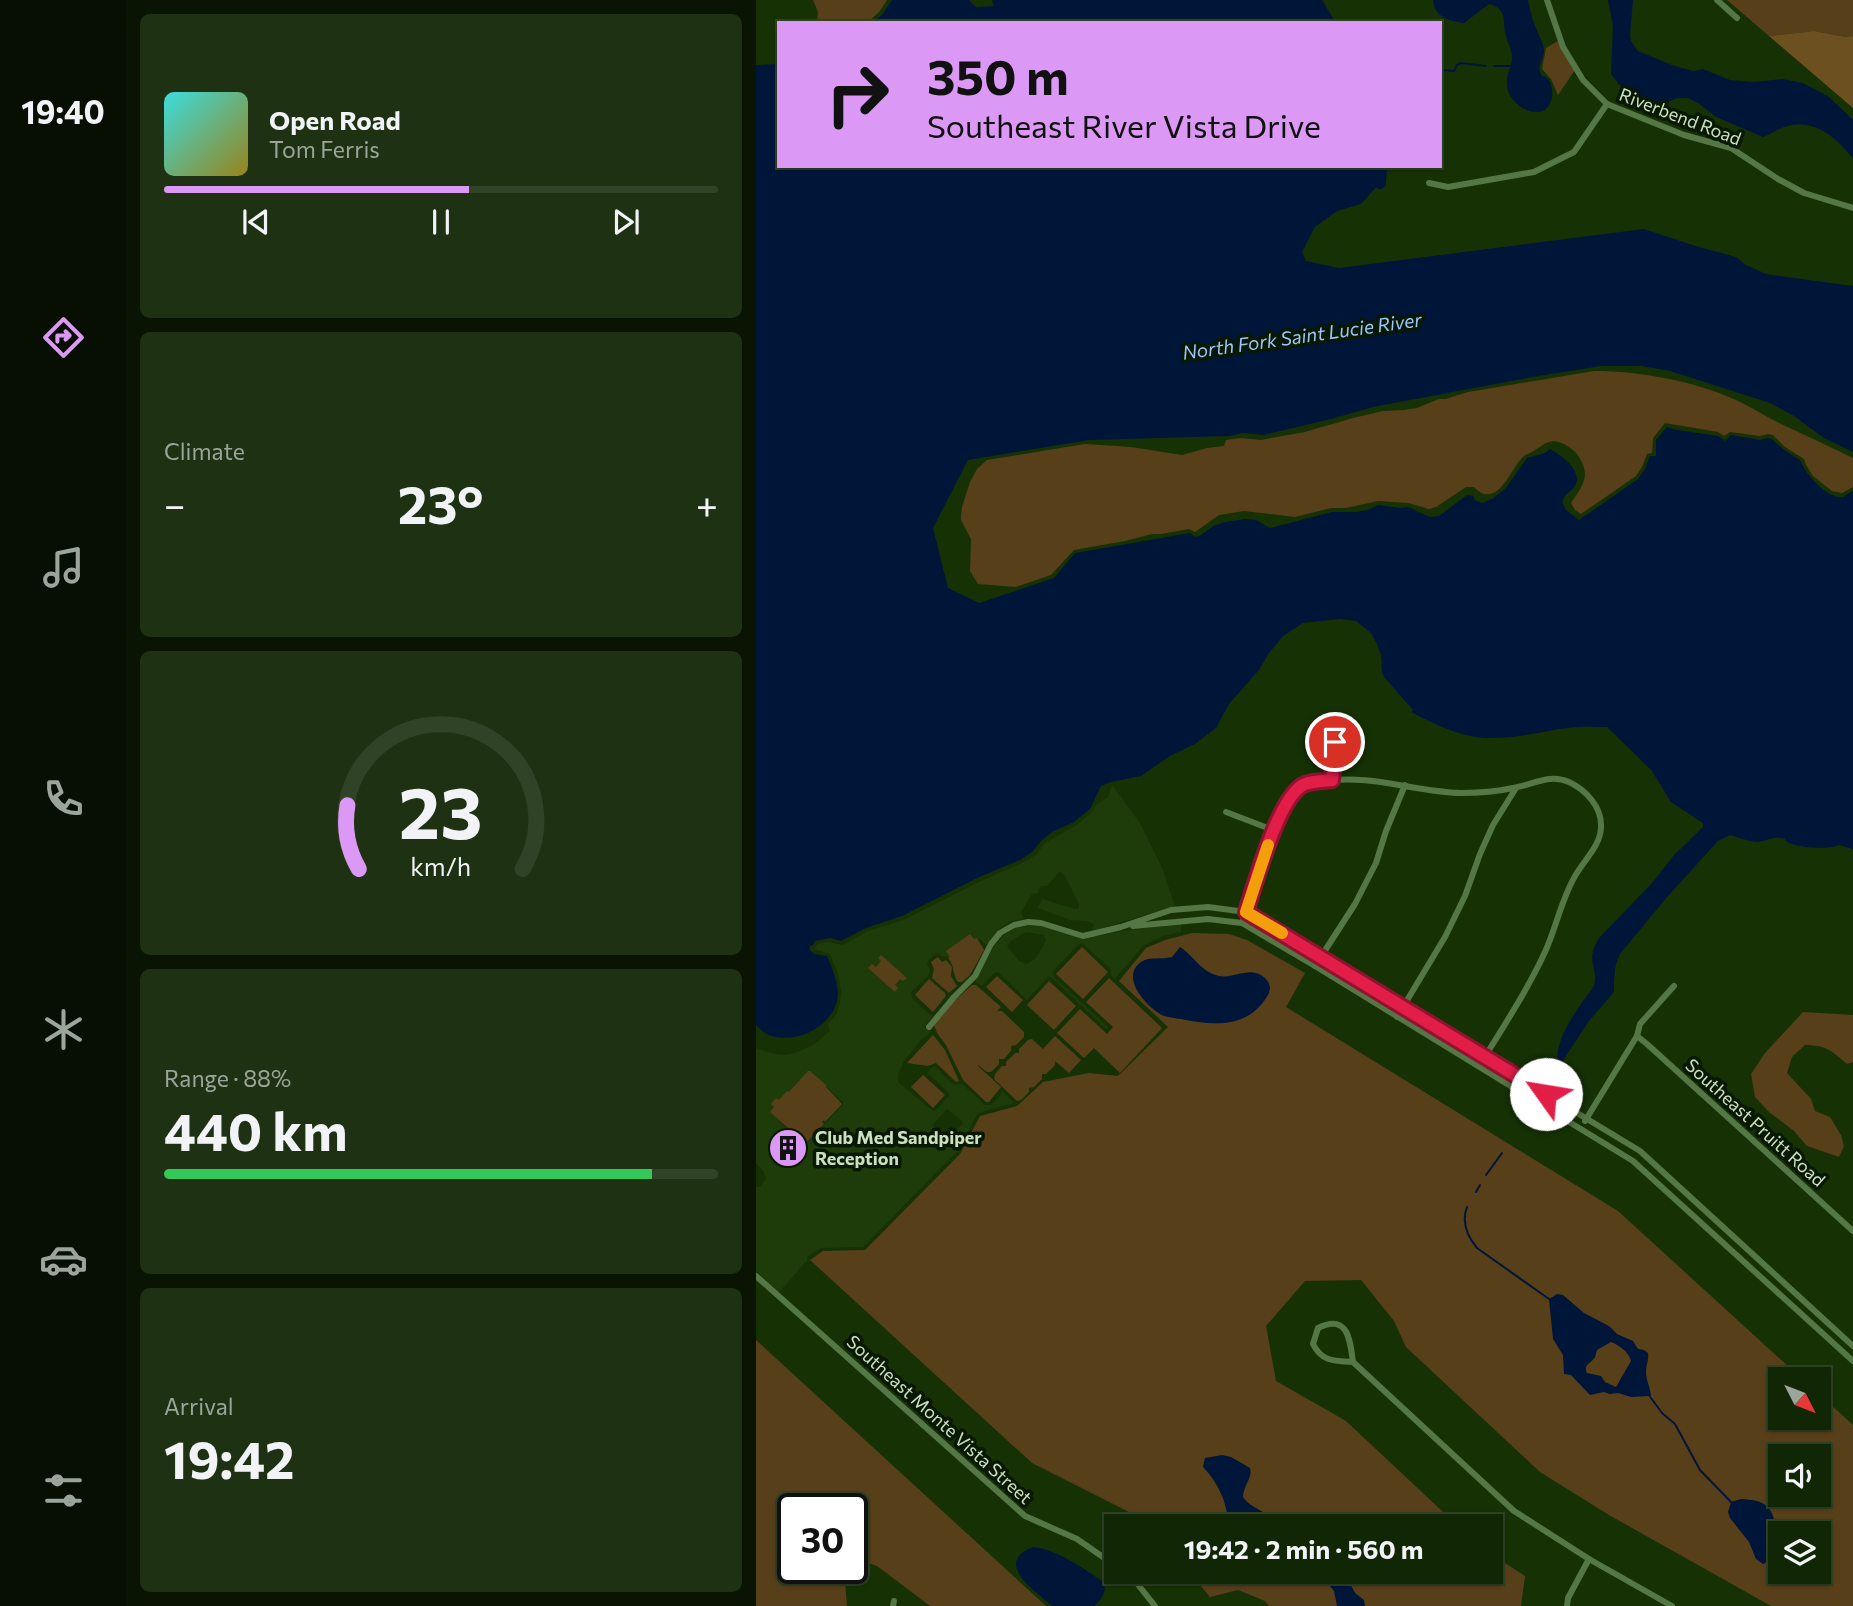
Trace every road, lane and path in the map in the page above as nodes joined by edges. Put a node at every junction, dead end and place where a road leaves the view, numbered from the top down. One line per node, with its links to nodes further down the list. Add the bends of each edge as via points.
1 (1547, 0): 4 (street, Riverbend Road, via 1563,47 1583,80)
2 (1717, 0): 3 (street)
3 (1737, 18)
4 (1607, 104): 5 (street, via 1574,152 1534,172 1448,187); 6 (street, Riverbend Road, via 1731,148 1804,192)
5 (1429, 183)
6 (1853, 208)
7 (1335, 742): 8 (street)
8 (1332, 780): 9 (street); 12 (street, via 1304,784 1296,790)
9 (1405, 785): 10 (street, via 1455,793); 16 (street, via 1376,863)
10 (1516, 788): 19 (street, via 1493,825 1445,937); 23 (street, via 1552,777 1568,782 1584,791 1597,807 1601,827 1596,844 1573,878 1546,951)
11 (1226, 812): 12 (street)
12 (1273, 830): 13 (street)
13 (1246, 912): 14 (street); 15 (street, via 1208,907 1171,910); 16 (street)
14 (1242, 923): 15 (street, via 1208,919); 17 (street)
15 (1121, 927): 21 (street, via 1083,936 1041,923 1014,925 1000,933 975,976)
16 (1321, 956): 17 (street); 19 (street)
17 (1315, 966): 20 (street)
18 (1674, 986): 22 (street, via 1640,1024)
19 (1403, 1007): 20 (street); 23 (street)
20 (1397, 1017): 24 (street)
21 (929, 1027)
22 (1637, 1036): 25 (street); 29 (street, Southeast Pruitt Road)
23 (1485, 1056): 24 (street); 25 (street)
24 (1479, 1066): 26 (street)
25 (1586, 1119): 26 (street); 27 (street, via 1640,1151)
26 (1580, 1129): 28 (street, via 1633,1161)
27 (1674, 1182): 28 (street); 30 (street)
28 (1666, 1191): 31 (street)
29 (1853, 1231)
30 (1752, 1254): 31 (street); 33 (street)
31 (1744, 1262): 34 (street)
32 (756, 1276): 38 (street, Southeast Monte Vista Street, via 1025,1516 1077,1539)
33 (1830, 1326): 34 (street); 35 (street)
34 (1822, 1334): 36 (street)
35 (1853, 1346)
36 (1853, 1361)
37 (1353, 1362): 37 (street, via 1345,1329 1335,1323 1318,1328 1312,1344 1318,1354); 39 (street, via 1514,1511)
38 (1104, 1558)
39 (1589, 1559): 42 (street); 43 (street)
40 (1138, 1584): 41 (street)
41 (1155, 1606)
42 (1567, 1606)
43 (1672, 1606)

